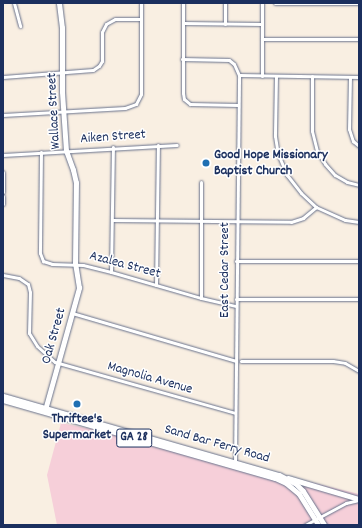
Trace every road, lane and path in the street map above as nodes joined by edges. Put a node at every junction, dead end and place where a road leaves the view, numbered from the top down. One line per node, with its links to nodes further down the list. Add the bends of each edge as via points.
1 (14, 3): 14 (street)
2 (59, 3): 18 (street, Wallace Street)
3 (141, 3): 10 (street)
4 (183, 3): 11 (street)
5 (225, 3): 9 (street); 12 (street)
6 (262, 3): 13 (street)
7 (275, 3): 8 (street)
8 (359, 3)
9 (220, 4)
10 (141, 19): 18 (street, via 108,22 103,29 102,58 99,66 90,70); 27 (street, via 141,94 138,102 129,107)
11 (183, 22): 12 (street); 17 (street)
12 (225, 24): 13 (street)
13 (262, 24): 15 (street)
14 (20, 26)
15 (262, 39): 16 (street); 20 (street)
16 (359, 40)
17 (182, 59): 19 (street, via 228,60 234,64); 26 (street, via 183,93 186,102)
18 (62, 73): 23 (street); 27 (street, Wallace Street)
19 (239, 75): 20 (street); 26 (street, East Cedar Street)
20 (262, 76): 21 (street)
21 (276, 76): 22 (street); 42 (street, via 275,136 278,154 292,183)
22 (312, 76): 24 (street); 38 (street, via 312,131 317,152 335,175)
23 (3, 77)
24 (350, 77): 25 (street); 31 (street, via 349,129 353,141)
25 (359, 77)
26 (238, 105): 46 (street, East Cedar Street)
27 (63, 112): 28 (street); 33 (street, Wallace Street)
28 (3, 116)
29 (158, 145): 30 (street, Aiken Street); 32 (street, Aiken Street); 44 (street)
30 (177, 145)
31 (359, 146)
32 (112, 147): 33 (street, Aiken Street); 43 (street)
33 (66, 151): 34 (street, Aiken Street); 50 (street, Wallace Street, via 76,183)
34 (41, 152): 35 (street, Aiken Street); 50 (street, Azalea Street, via 41,259 52,264)
35 (3, 155)
36 (3, 172): 39 (street)
37 (201, 182): 45 (street)
38 (359, 185)
39 (3, 192)
40 (3, 196): 41 (street)
41 (3, 204)
42 (316, 207): 46 (street, via 303,218 291,222); 47 (street, via 345,220)
43 (112, 220): 44 (street); 51 (street)
44 (157, 221): 45 (street); 53 (street)
45 (201, 221): 46 (street); 54 (street)
46 (236, 221): 48 (street, East Cedar Street)
47 (359, 222)
48 (236, 261): 49 (street); 55 (street, East Cedar Street)
49 (359, 261)
50 (75, 264): 51 (street, Azalea Street); 58 (street, Oak Street, via 79,288)
51 (111, 272): 53 (street, Azalea Street)
52 (3, 275): 61 (street, Magnolia Avenue, via 19,278 28,284 29,333 42,352)
53 (156, 285): 54 (street, Azalea Street)
54 (200, 298): 57 (street, Azalea Street)
55 (236, 299): 56 (street); 57 (street, East Cedar Street)
56 (359, 299)
57 (236, 306): 59 (street, East Cedar Street)
58 (72, 313): 59 (street); 61 (street, Oak Street)
59 (236, 361): 66 (street, East Cedar Street)
60 (241, 361): 62 (street, via 334,361 345,363)
61 (58, 363): 65 (street, Oak Street); 66 (street, Magnolia Avenue)
62 (359, 371)
63 (3, 396): 65 (main road, Sand Bar Ferry Road / GA 28)
64 (3, 400): 65 (main road, Sand Bar Ferry Road / GA 28)
65 (45, 410): 67 (main road, Sand Bar Ferry Road / GA 28)
66 (235, 413): 67 (street, East Cedar Street)
67 (234, 464): 68 (main road, Sand Bar Ferry Road / GA 28); 70 (main road, Sand Bar Ferry Road / GA 28, via 281,480 295,490)
68 (285, 477): 69 (street); 70 (main road, GA 28, via 303,491)
69 (359, 500): 70 (street, via 346,503)
70 (317, 518): 71 (street); 72 (main road, GA 28); 73 (main road, GA 28)
71 (305, 525)
72 (318, 525)
73 (324, 525)

